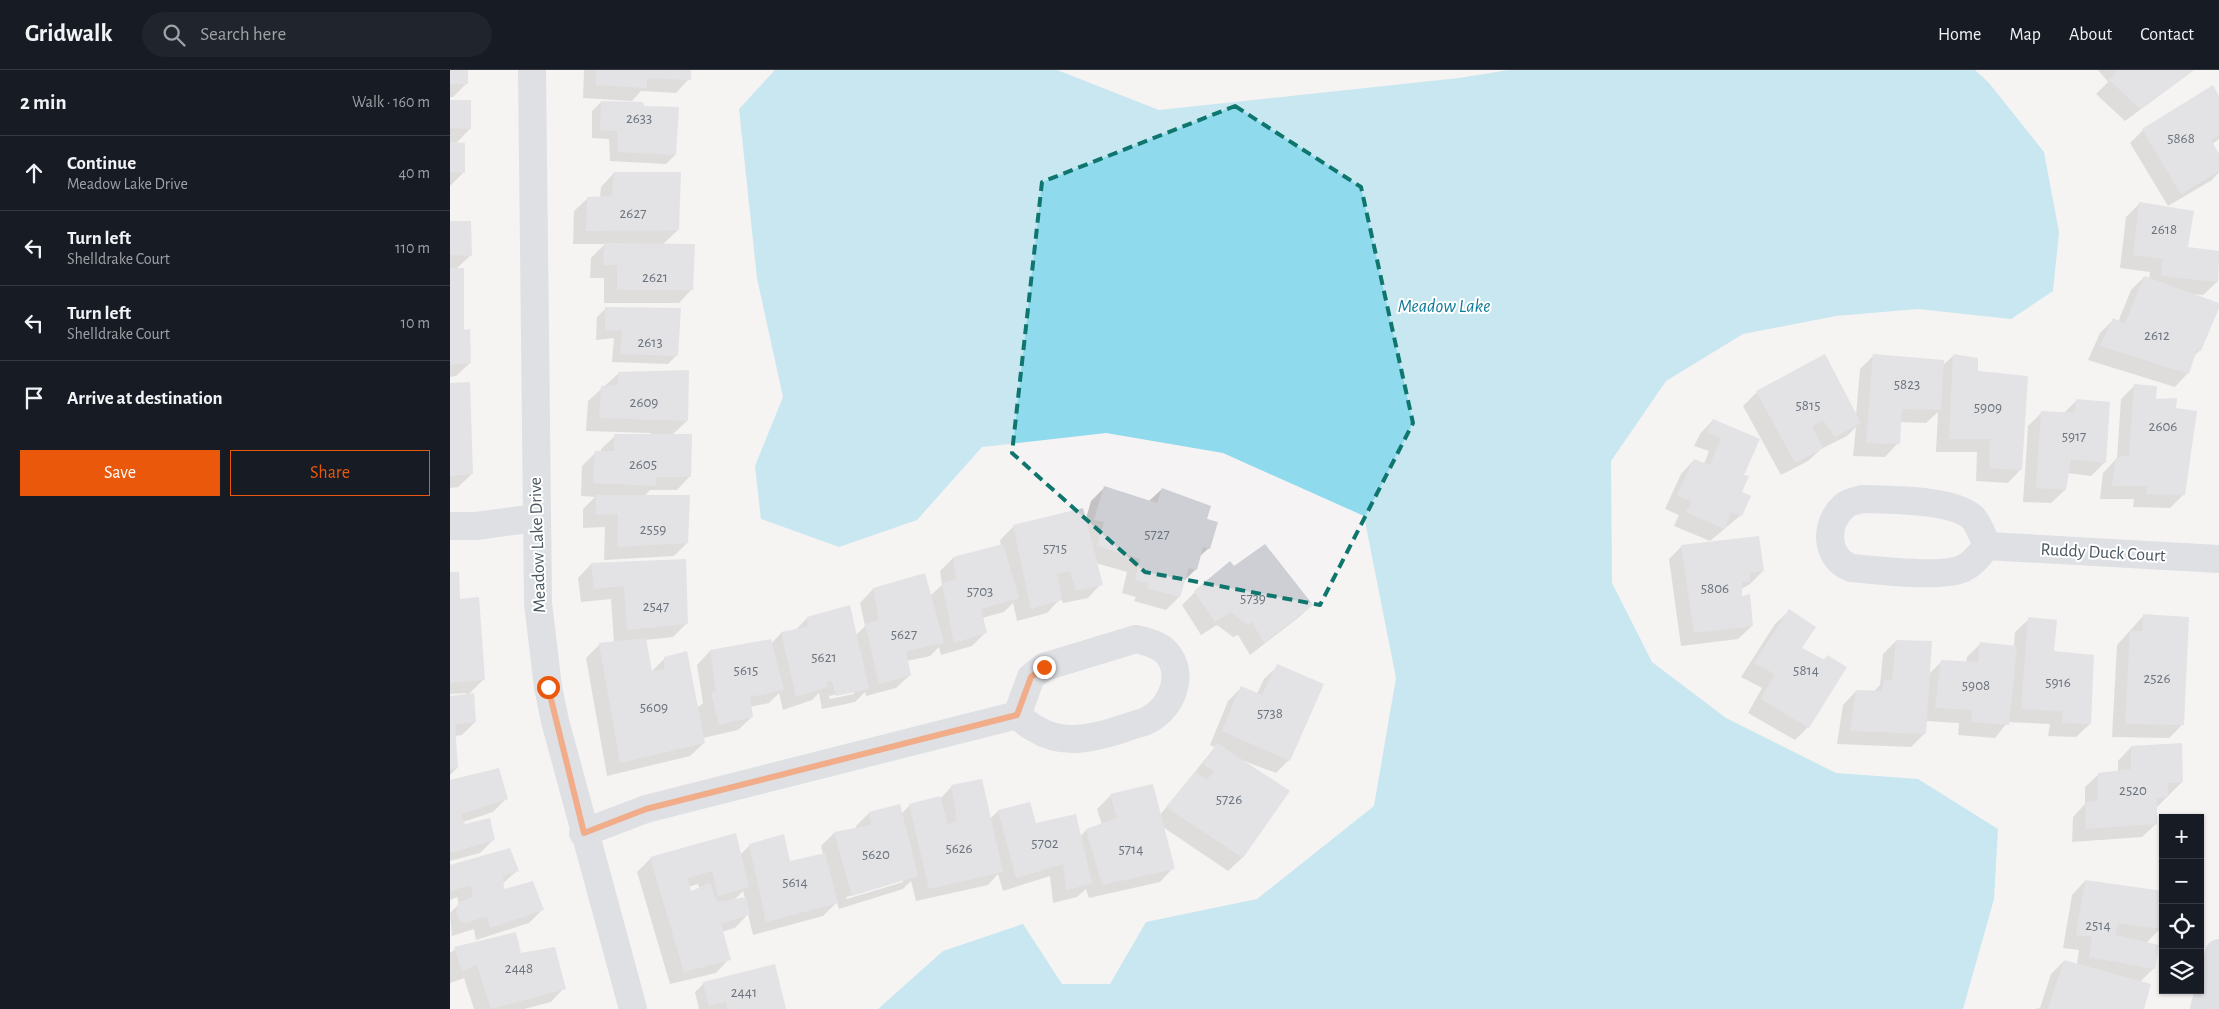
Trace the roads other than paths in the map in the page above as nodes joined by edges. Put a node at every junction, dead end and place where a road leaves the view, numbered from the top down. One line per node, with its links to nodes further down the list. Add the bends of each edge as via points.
1 (532, 70): 2 (street, Meadow Lake Drive)
2 (536, 518): 3 (street); 7 (street, Meadow Lake Drive, via 538,603 548,687)
3 (450, 526)
4 (1987, 546): 4 (street, via 1974,519 1964,512 1949,506 1893,500 1862,500 1845,504 1836,515 1830,542 1835,557 1843,565 1898,572 1946,572 1964,568 1974,562); 5 (street, Ruddy Duck Court)
5 (2219, 559)
6 (1017, 715): 6 (street, via 1036,730 1066,739 1082,740 1110,734 1150,719 1164,707 1175,688 1175,668 1167,653 1154,644 1136,639 1044,667 1031,677); 7 (street, via 646,809)
7 (584, 833): 9 (street, Meadow Lake Drive)
8 (2219, 953): 10 (street)
9 (633, 1009)
10 (2204, 1009)

